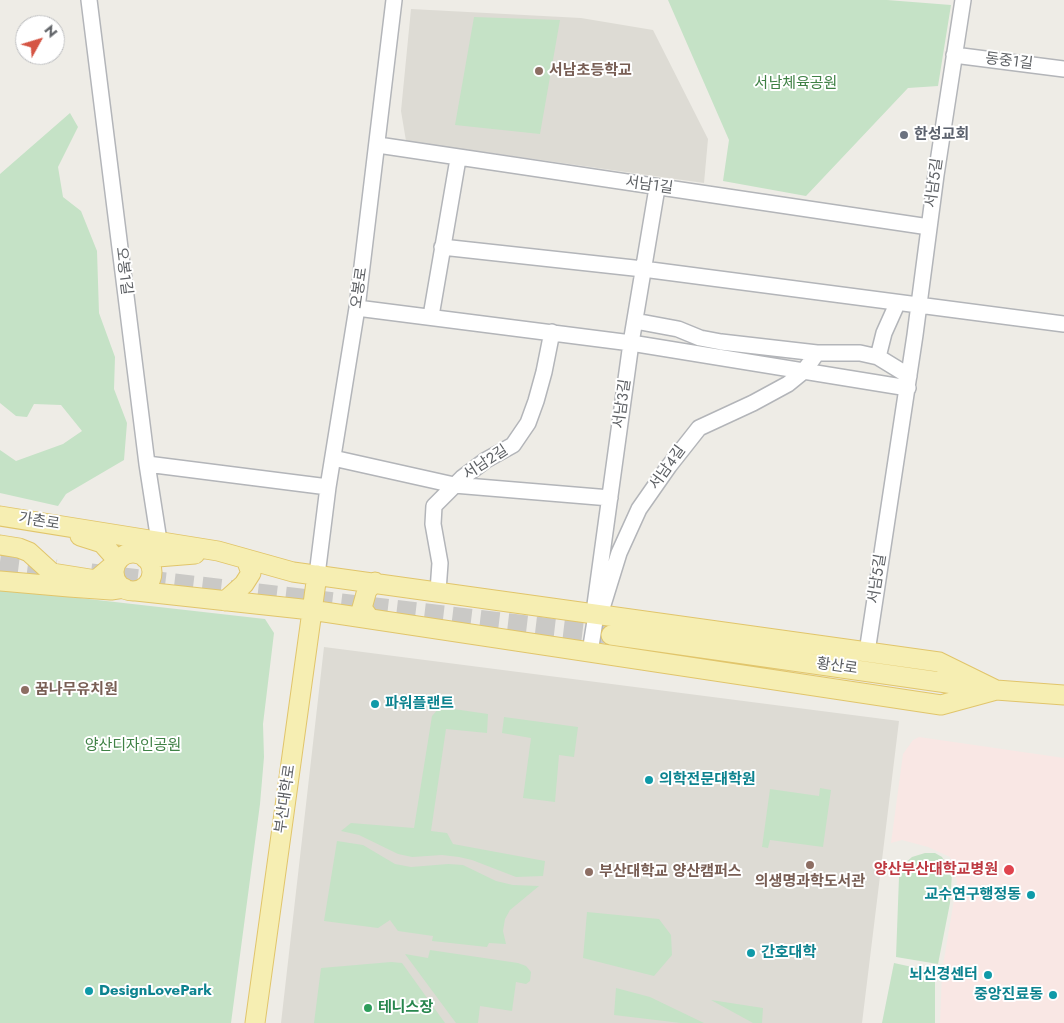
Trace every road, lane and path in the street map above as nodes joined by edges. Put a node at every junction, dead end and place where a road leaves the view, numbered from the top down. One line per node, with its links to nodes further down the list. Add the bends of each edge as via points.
1 (89, 0): 25 (street, 오봉1길)
2 (394, 0): 6 (street, 오봉로)
3 (963, 0): 4 (street, 서남5길)
4 (954, 55): 5 (street, 동중1길); 9 (street, 서남5길)
5 (1064, 69)
6 (378, 145): 7 (street, 서남1길); 14 (street, 오봉로)
7 (458, 159): 8 (street, 서남1길); 10 (street)
8 (656, 188): 9 (street, 서남1길); 11 (street, 서남3길)
9 (929, 227): 13 (street, 서남5길)
10 (442, 247): 11 (street); 15 (street)
11 (644, 269): 12 (street); 16 (street, 서남3길)
12 (897, 304): 13 (street); 21 (street)
13 (919, 307): 17 (street); 23 (street, 서남5길)
14 (357, 308): 15 (street); 24 (street, 오봉로)
15 (431, 316): 18 (street)
16 (635, 321): 19 (street, 서남3길); 20 (street, via 678,329 720,342)
17 (1064, 324)
18 (552, 332): 19 (street); 26 (street, 서남2길, via 536,401 523,430 513,445)
19 (632, 343): 22 (street); 28 (street, 서남3길)
20 (817, 353): 21 (street, via 860,353); 22 (street, 서남4길)
21 (878, 357): 23 (street)
22 (804, 371): 23 (street); 45 (street, 서남4길, via 754,403 699,428 639,509 619,553)
23 (908, 382): 49 (street, 서남5길)
24 (333, 458): 26 (street); 27 (street, 오봉로)
25 (147, 464): 27 (street); 31 (street, 오봉1길)
26 (454, 484): 28 (street); 42 (street, 서남2길, via 434,506 433,524 440,562)
27 (328, 487): 38 (street, 오봉로)
28 (610, 498): 45 (street, 서남3길)
29 (0, 516): 31 (main road, 가촌로)
30 (0, 520): 37 (main road, via 86,537 102,543)
31 (159, 541): 34 (main road, 가촌로)
32 (0, 546): 33 (main road)
33 (25, 550): 37 (main road, via 52,573 69,577 96,580); 39 (main road, via 29,564 26,571)
34 (218, 551): 35 (main road); 36 (main road, 가촌로)
35 (146, 558): 37 (main road, via 128,554); 41 (main road, via 152,574 146,585)
36 (246, 559): 38 (main road, 가촌로, via 293,572); 43 (main road, via 251,573 244,584)
37 (118, 561): 41 (main road, via 115,573 119,584)
38 (317, 574): 40 (main road, 가촌로); 44 (main road, 부산대학로)
39 (7, 582): 41 (main road)
40 (375, 582): 42 (main road, 가촌로); 46 (main road, via 367,590 362,608)
41 (130, 589): 43 (main road)
42 (438, 591): 45 (main road, 가촌로)
43 (224, 601): 44 (main road)
44 (311, 610): 46 (main road); 53 (main road, 부산대학로)
45 (601, 616): 48 (street); 49 (main road, 가촌로); 50 (main road, via 599,639)
46 (370, 619): 48 (main road)
47 (611, 635): 51 (main road, 황산로)
48 (590, 652): 50 (main road)
49 (867, 652): 51 (main road, 가촌로, via 939,662)
50 (618, 657): 51 (main road, via 941,705)
51 (996, 690): 52 (main road, 황산로)
52 (1064, 695)
53 (255, 1023)

